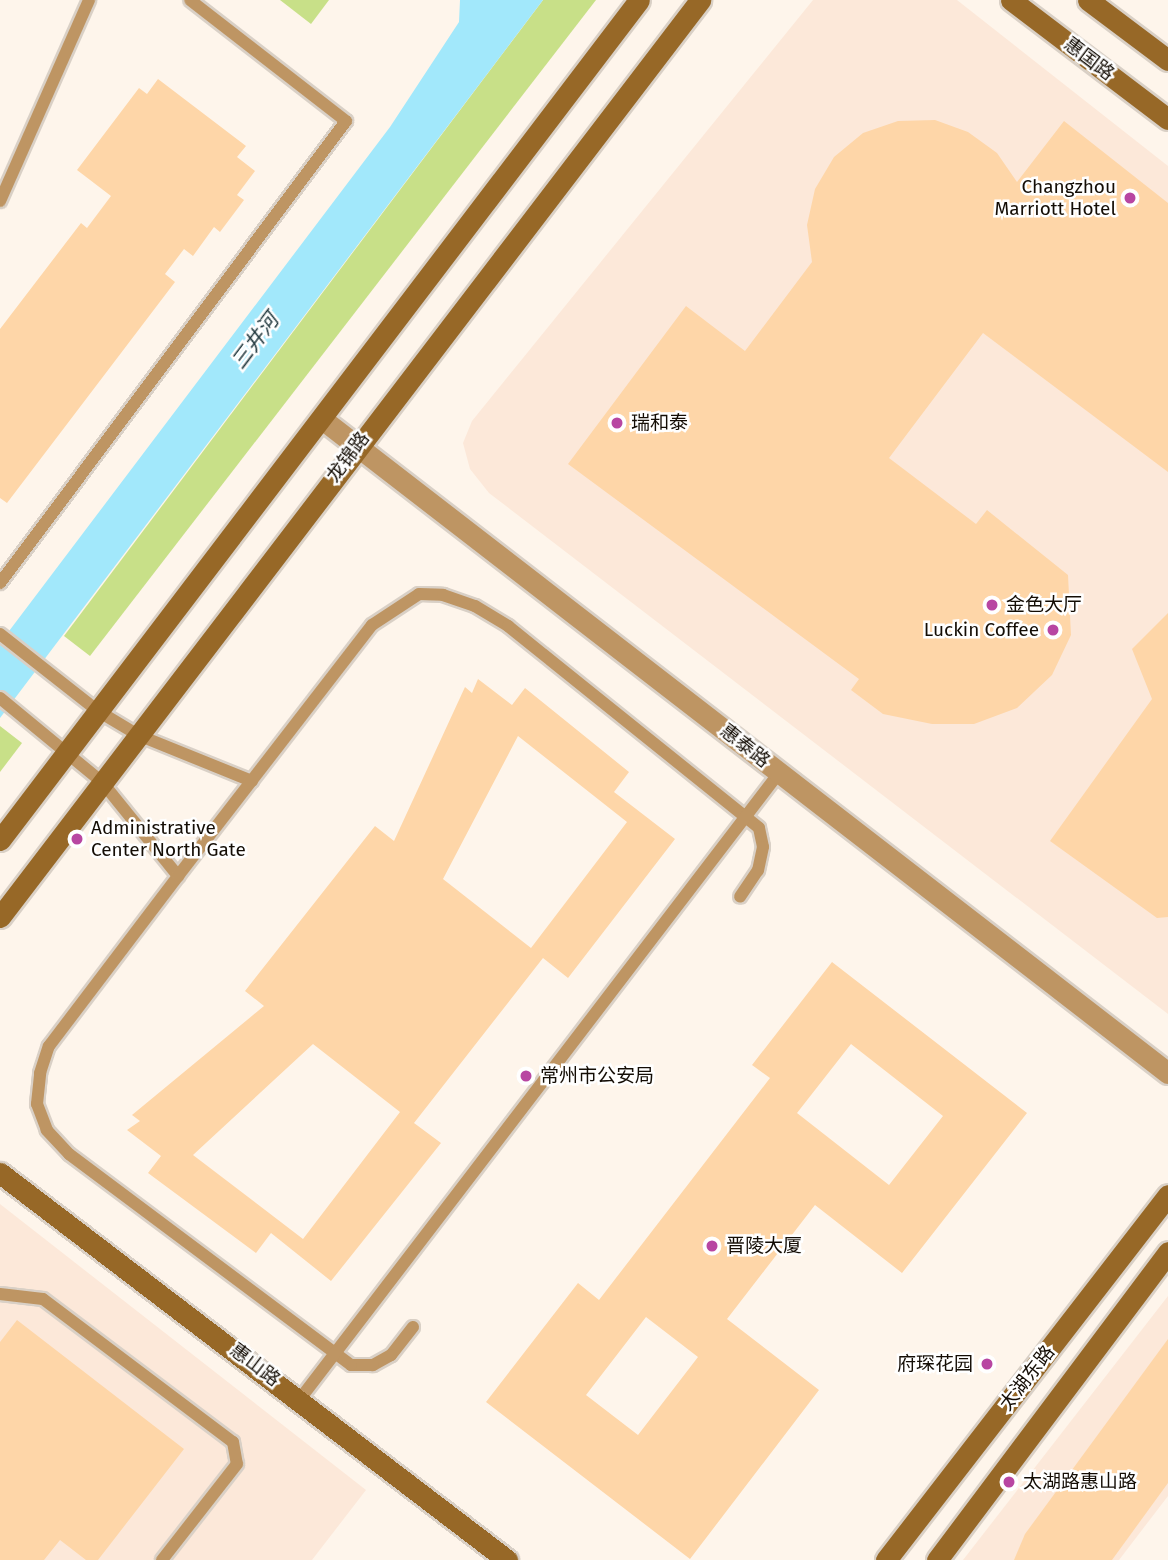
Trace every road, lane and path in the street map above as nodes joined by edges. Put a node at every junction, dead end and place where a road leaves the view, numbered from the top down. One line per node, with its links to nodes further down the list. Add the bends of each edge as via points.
1 (89, 0): 9 (lane)
2 (190, 0): 12 (lane, via 346,121)
3 (639, 0): 10 (main road)
4 (700, 0): 11 (main road, 龙锦路)
5 (1010, 0): 8 (main road, 惠国路)
6 (1088, 0): 7 (main road)
7 (1168, 60)
8 (1168, 119)
9 (0, 201)
10 (322, 419): 11 (street, 惠泰路); 15 (main road)
11 (357, 446): 16 (main road, 龙锦路); 18 (street, 惠泰路)
12 (0, 583)
13 (0, 634): 15 (lane)
14 (0, 698): 17 (lane)
15 (98, 711): 16 (lane); 17 (main road)
16 (138, 735): 19 (lane); 20 (main road, 龙锦路)
17 (67, 751): 20 (lane); 22 (main road)
18 (779, 773): 21 (lane); 26 (street, 惠泰路)
19 (252, 780): 21 (lane, via 372,625 419,594 443,595 508,626); 23 (lane)
20 (102, 782): 23 (lane); 25 (main road, 龙锦路)
21 (746, 817): 24 (lane, via 759,828 763,847 758,870); 32 (lane)
22 (0, 840)
23 (178, 877): 32 (lane, via 50,1046 40,1073 37,1104 47,1130 69,1154)
24 (740, 897)
25 (0, 917)
26 (1168, 1073)
27 (0, 1173): 33 (main road, 惠山路)
28 (1168, 1195): 36 (main road, 太湖东路)
29 (1168, 1252): 37 (main road, 太湖东路)
30 (0, 1294): 34 (lane, via 43,1299 233,1442 237,1464)
31 (413, 1327): 32 (lane, via 391,1355 373,1366 351,1365)
32 (334, 1354): 33 (lane)
33 (300, 1399): 35 (main road, 惠山路)
34 (162, 1560)
35 (508, 1560)
36 (886, 1560)
37 (937, 1560)

